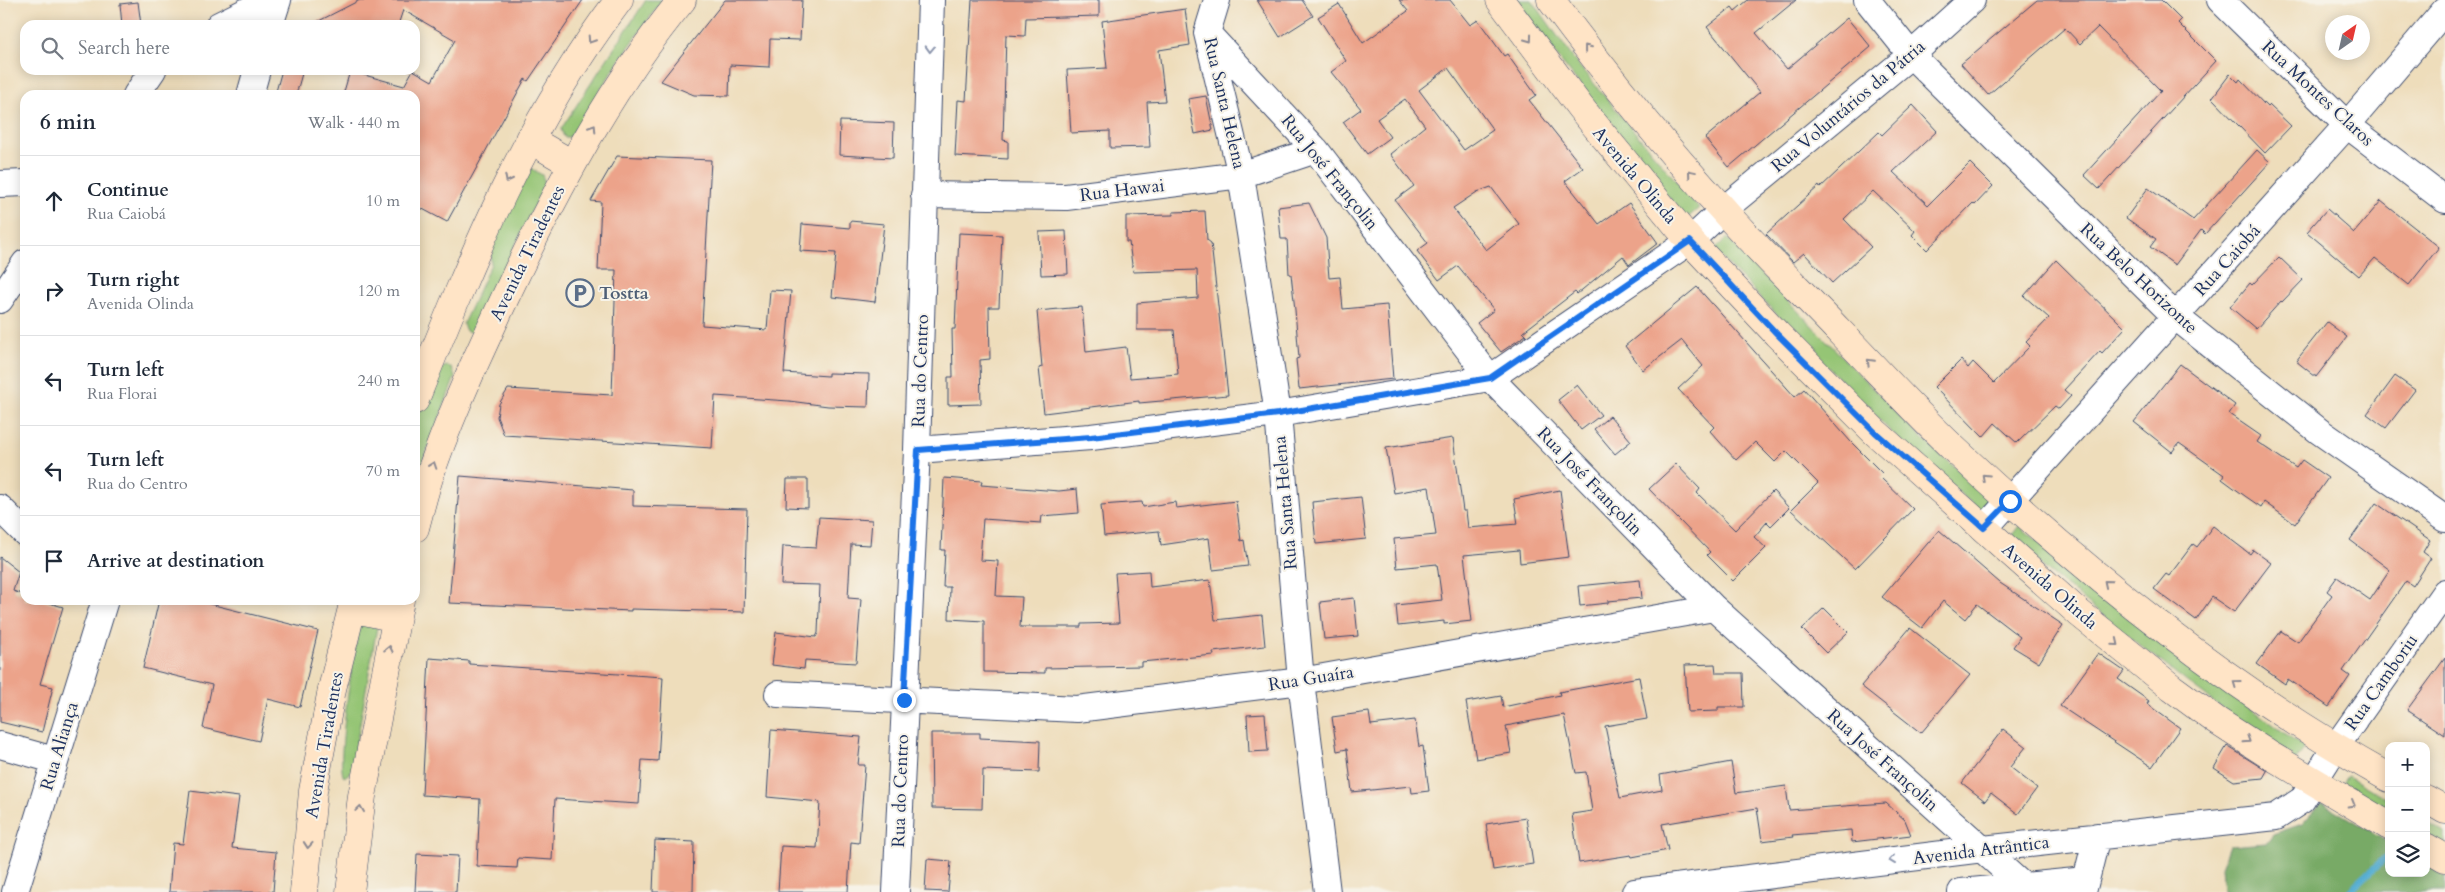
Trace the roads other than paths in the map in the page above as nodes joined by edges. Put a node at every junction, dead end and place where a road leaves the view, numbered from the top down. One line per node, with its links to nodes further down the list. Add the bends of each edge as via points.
1 (269, 0): 13 (street)
2 (278, 0): 14 (street)
3 (619, 0): 22 (street, one-way to 22, via 553,96)
4 (682, 0): 24 (street, Avenida Tiradentes, one-way to 4, via 656,31)
5 (931, 0): 28 (street, Rua do Centro, one-way to 28)
6 (1217, 0): 15 (street, Rua Santa Helena)
7 (1500, 0): 31 (street, Avenida Olinda, one-way to 31, via 1580,107)
8 (1551, 0): 30 (street, one-way to 8, via 1622,92)
9 (1867, 0): 16 (street, Rua Belo Horizonte)
10 (1972, 0): 16 (street, Rua Voluntários da Pátria)
11 (2220, 0): 21 (street, Rua Montes Claros)
12 (2445, 10): 21 (street, Rua Caiobá)
13 (229, 20)
14 (272, 20)
15 (1206, 33): 23 (street, Rua José Françolin); 25 (street, Rua Santa Helena)
16 (1910, 55): 30 (street, Rua Voluntários da Pátria); 34 (street, Rua Belo Horizonte)
17 (150, 75): 19 (street)
18 (256, 75): 20 (street)
19 (139, 90)
20 (251, 90)
21 (2347, 125): 29 (street, Rua Montes Claros); 34 (street, Rua Caiobá)
22 (529, 139): 24 (street); 35 (street, one-way to 35, via 500,196)
23 (1316, 150): 25 (street, Rua Hawai); 38 (street, Rua José Françolin)
24 (572, 164): 36 (street, Avenida Tiradentes)
25 (1241, 175): 28 (street, Rua Hawai, via 1066,197); 39 (street, Rua Santa Helena)
26 (20, 183): 27 (street)
27 (0, 184)
28 (924, 195): 40 (street, Rua do Centro)
29 (2445, 200)
30 (1723, 210): 31 (street, Rua Voluntários da Pátria); 41 (street, one-way to 30, via 1950,445)
31 (1690, 241): 38 (street, Rua Voluntários da Pátria); 46 (street, Avenida Olinda, via 1875,432)
32 (20, 271): 33 (street)
33 (0, 300)
34 (2176, 317): 41 (street, Rua Caiobá); 44 (street, Rua Belo Horizonte, via 2319,431)
35 (440, 338): 36 (street); 37 (street)
36 (479, 354): 43 (street, Avenida Tiradentes, one-way to 36, via 433,464)
37 (422, 363)
38 (1490, 378): 39 (street); 51 (street, Rua José Françolin)
39 (1278, 414): 40 (street, via 1091,437); 53 (street, Rua Santa Helena)
40 (918, 450): 55 (street, Rua do Centro)
41 (2010, 501): 46 (street, Rua Caiobá); 57 (street, one-way to 41, via 2245,689 2160,626)
42 (0, 508): 45 (street)
43 (420, 510)
44 (2445, 519)
45 (20, 528)
46 (1984, 528): 60 (street, Avenida Olinda, one-way to 60, via 2079,613 2172,688 2217,721)
47 (2445, 592): 57 (street, Rua Camboriu)
48 (99, 605): 58 (street, Rua Aliança)
49 (353, 605): 71 (street, Avenida Tiradentes, one-way to 71, via 332,689 313,791)
50 (362, 605): 52 (street)
51 (1714, 608): 53 (street, Rua Guaíra); 65 (street, Rua José Françolin)
52 (398, 609): 72 (street, one-way to 52, via 362,796)
53 (1301, 681): 55 (street, Rua Guaíra, via 1077,710); 74 (street, Rua Santa Helena)
54 (778, 694): 55 (street, Rua Guaíra)
55 (904, 700): 73 (street, Rua do Centro)
56 (0, 745): 58 (street)
57 (2335, 748): 59 (street); 60 (street, Rua Camboriu)
58 (54, 760): 70 (street, Rua Aliança)
59 (2385, 776)
60 (2315, 783): 63 (street, Avenida Olinda, one-way to 63); 64 (street, Avenida Atrântica, via 2302,800 2276,817)
61 (2430, 801): 62 (street)
62 (2445, 810)
63 (2385, 824)
64 (2097, 836): 65 (street, Avenida Atrântica); 69 (street)
65 (1983, 849): 68 (street, Rua José Françolin); 75 (street, Avenida Atrântica, one-way to 75)
66 (2430, 850): 67 (street)
67 (2445, 858)
68 (2022, 884): 69 (street); 76 (street)
69 (2084, 886)
70 (15, 892)
71 (304, 892)
72 (350, 892)
73 (896, 892)
74 (1327, 892)
75 (1635, 892)
76 (1961, 892)

